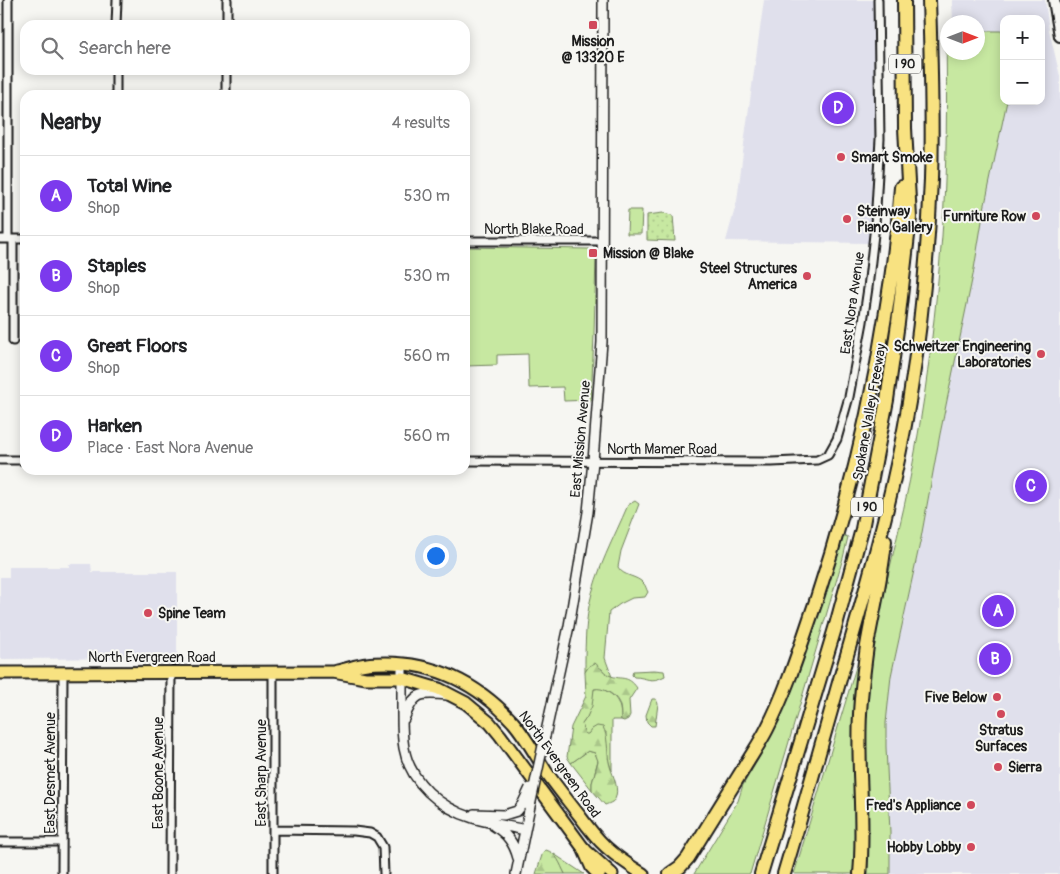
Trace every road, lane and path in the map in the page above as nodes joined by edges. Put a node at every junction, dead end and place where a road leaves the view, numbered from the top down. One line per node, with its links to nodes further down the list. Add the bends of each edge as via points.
1 (8, 0): 17 (street)
2 (117, 0): 9 (street)
3 (227, 0): 10 (street)
4 (604, 0): 20 (street, East Mission Avenue)
5 (878, 0): 22 (street, East Nora Avenue, via 880,139 873,250 853,381 838,439)
6 (904, 0): 16 (highway, Spokane Valley Freeway / I 90)
7 (929, 0): 27 (highway, I 90, via 932,130 925,274 909,402)
8 (1054, 0): 11 (main road)
9 (116, 20)
10 (227, 20)
11 (1060, 36)
12 (116, 75): 14 (street)
13 (226, 75): 15 (street)
14 (116, 90)
15 (226, 90)
16 (905, 128): 45 (highway, via 900,203 883,329 864,428 832,550 782,696 766,730); 57 (highway, Spokane Valley Freeway / I 90, via 910,218 895,352 879,442 862,529)
17 (7, 239): 18 (street); 21 (street)
18 (20, 239)
19 (470, 241): 20 (street, North Blake Road)
20 (602, 241): 26 (street, East Mission Avenue, via 602,342)
21 (13, 341)
22 (828, 455): 26 (street, North Mamer Road, via 817,460 774,462)
23 (0, 460): 24 (street)
24 (20, 460)
25 (470, 461): 26 (street, North Mamer Road)
26 (593, 461): 37 (street, East Mission Avenue, bridge, via 570,626 546,736)
27 (888, 507): 58 (highway, I 90); 59 (highway, via 882,564 862,680)
28 (402, 664): 32 (main road, North Evergreen Road, via 368,663); 34 (street); 54 (main road, North Evergreen Road, via 457,679 493,703 514,723 590,829 606,846)
29 (63, 672): 30 (main road, North Evergreen Road); 33 (main road, North Evergreen Road); 43 (street, East Desmet Avenue)
30 (171, 672): 31 (main road, North Evergreen Road); 48 (street, East Boone Avenue)
31 (273, 672): 32 (main road, North Evergreen Road); 40 (street, East Sharp Avenue)
32 (333, 672): 34 (main road, North Evergreen Road, via 364,678)
33 (0, 673)
34 (402, 678): 35 (main road, North Evergreen Road); 36 (street)
35 (453, 696): 36 (street, via 417,696); 44 (main road, North Evergreen Road, via 466,703 500,735)
36 (402, 724): 38 (street, via 404,750 422,786)
37 (526, 808): 38 (street, via 504,815); 41 (street)
38 (461, 814): 39 (street)
39 (487, 821): 41 (street); 46 (street, via 508,836)
40 (273, 830): 49 (street, East Sharp Avenue); 50 (street, via 370,833 383,847)
41 (525, 830): 46 (street)
42 (0, 842): 43 (street)
43 (62, 842): 47 (street, East Desmet Avenue)
44 (584, 849): 52 (highway, via 592,868); 53 (main road, North Evergreen Road)
45 (688, 858): 55 (highway); 56 (highway)
46 (518, 861): 51 (street)
47 (62, 874)
48 (170, 874)
49 (273, 874)
50 (384, 874)
51 (516, 874)
52 (599, 874)
53 (612, 874)
54 (643, 874)
55 (670, 874)
56 (683, 874)
57 (762, 874)
58 (784, 874)
59 (860, 874)

